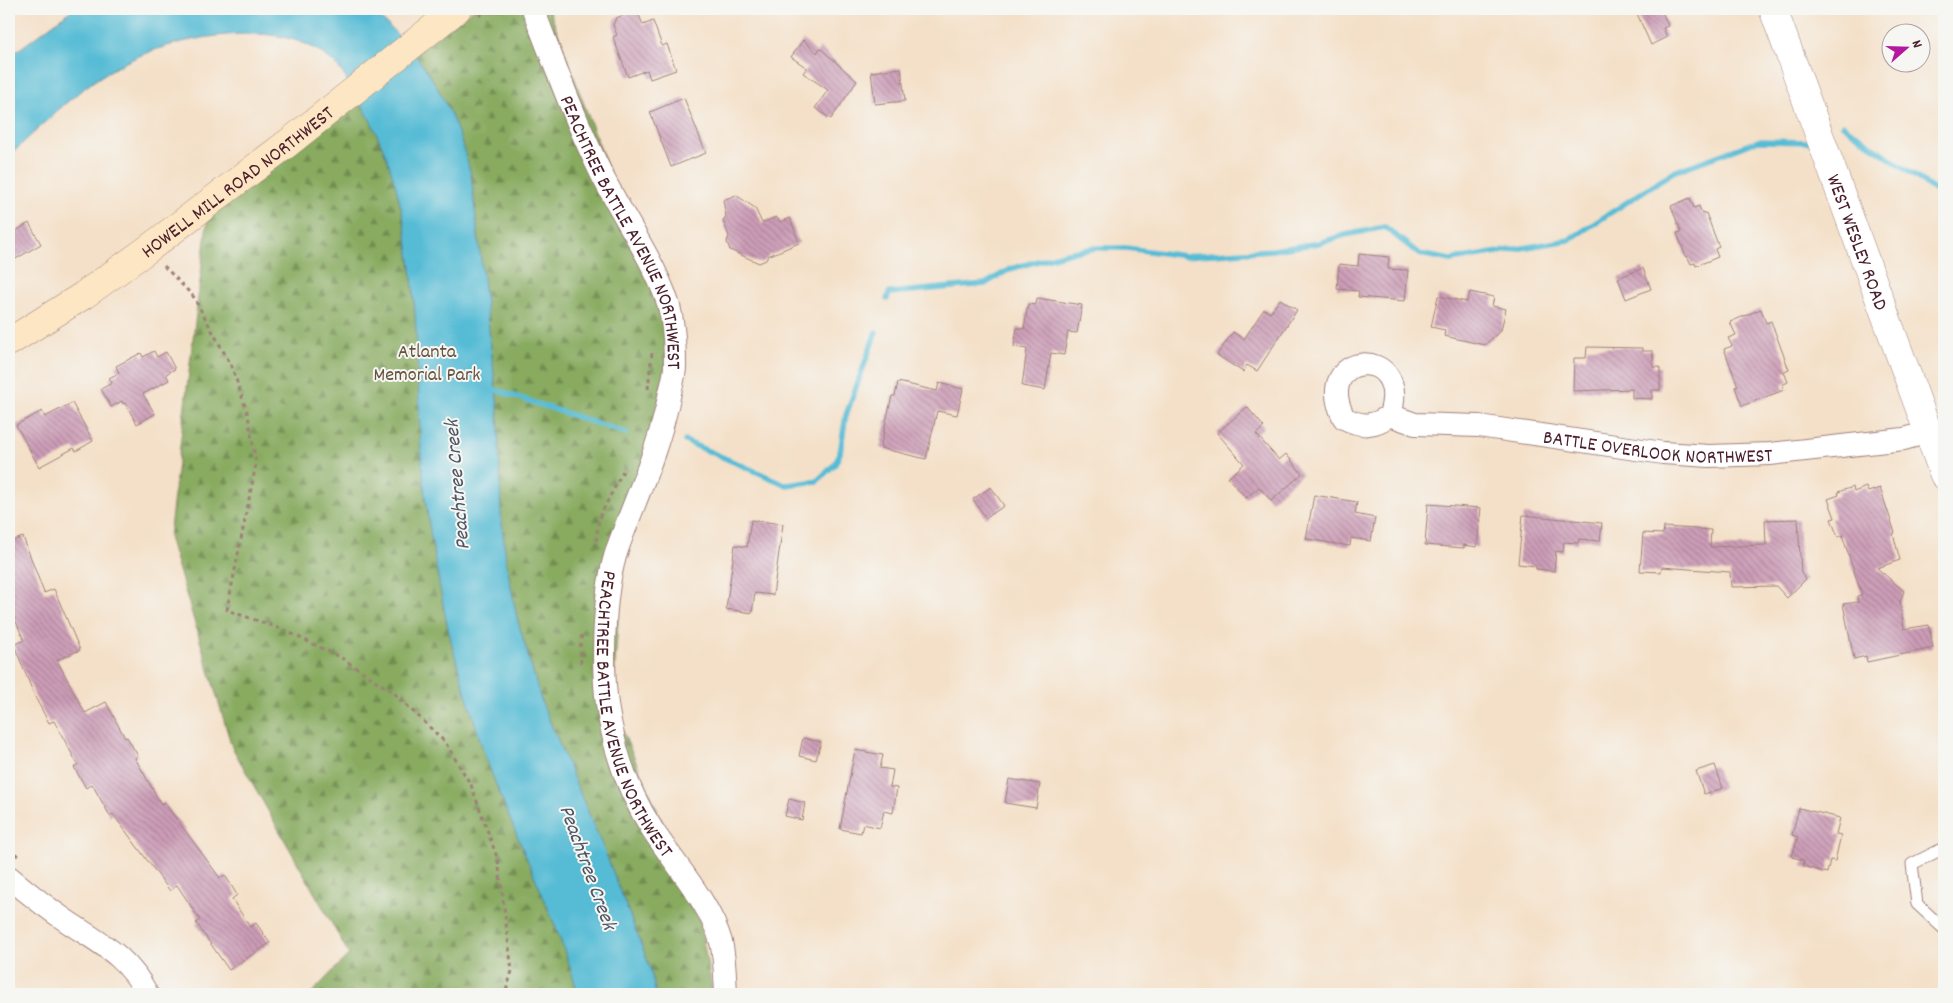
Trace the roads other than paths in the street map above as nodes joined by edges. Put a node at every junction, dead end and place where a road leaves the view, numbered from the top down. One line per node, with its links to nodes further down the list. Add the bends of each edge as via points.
1 (534, 9): 12 (street, PEACHTREE BATTLE AVENUE NORTHWEST, via 576,121 659,279 672,322 675,370 666,416 611,573 604,665 610,725 628,782 650,826 710,913 725,962)
2 (1773, 9): 6 (street, WEST WESLEY ROAD)
3 (467, 13): 4 (main road, HOWELL MILL ROAD NORTHWEST, via 84,295)
4 (9, 342)
5 (1390, 415): 6 (street, BATTLE OVERLOOK NORTHWEST, via 1415,424 1479,426 1662,453 1709,456 1770,454 1904,439)
6 (1928, 432): 7 (street, WEST WESLEY ROAD)
7 (1944, 475)
8 (1944, 848): 10 (lane, via 1912,864 1917,904)
9 (9, 877): 11 (street, via 69,923 103,943 123,961)
10 (1944, 929)
11 (147, 994)
12 (726, 994)

